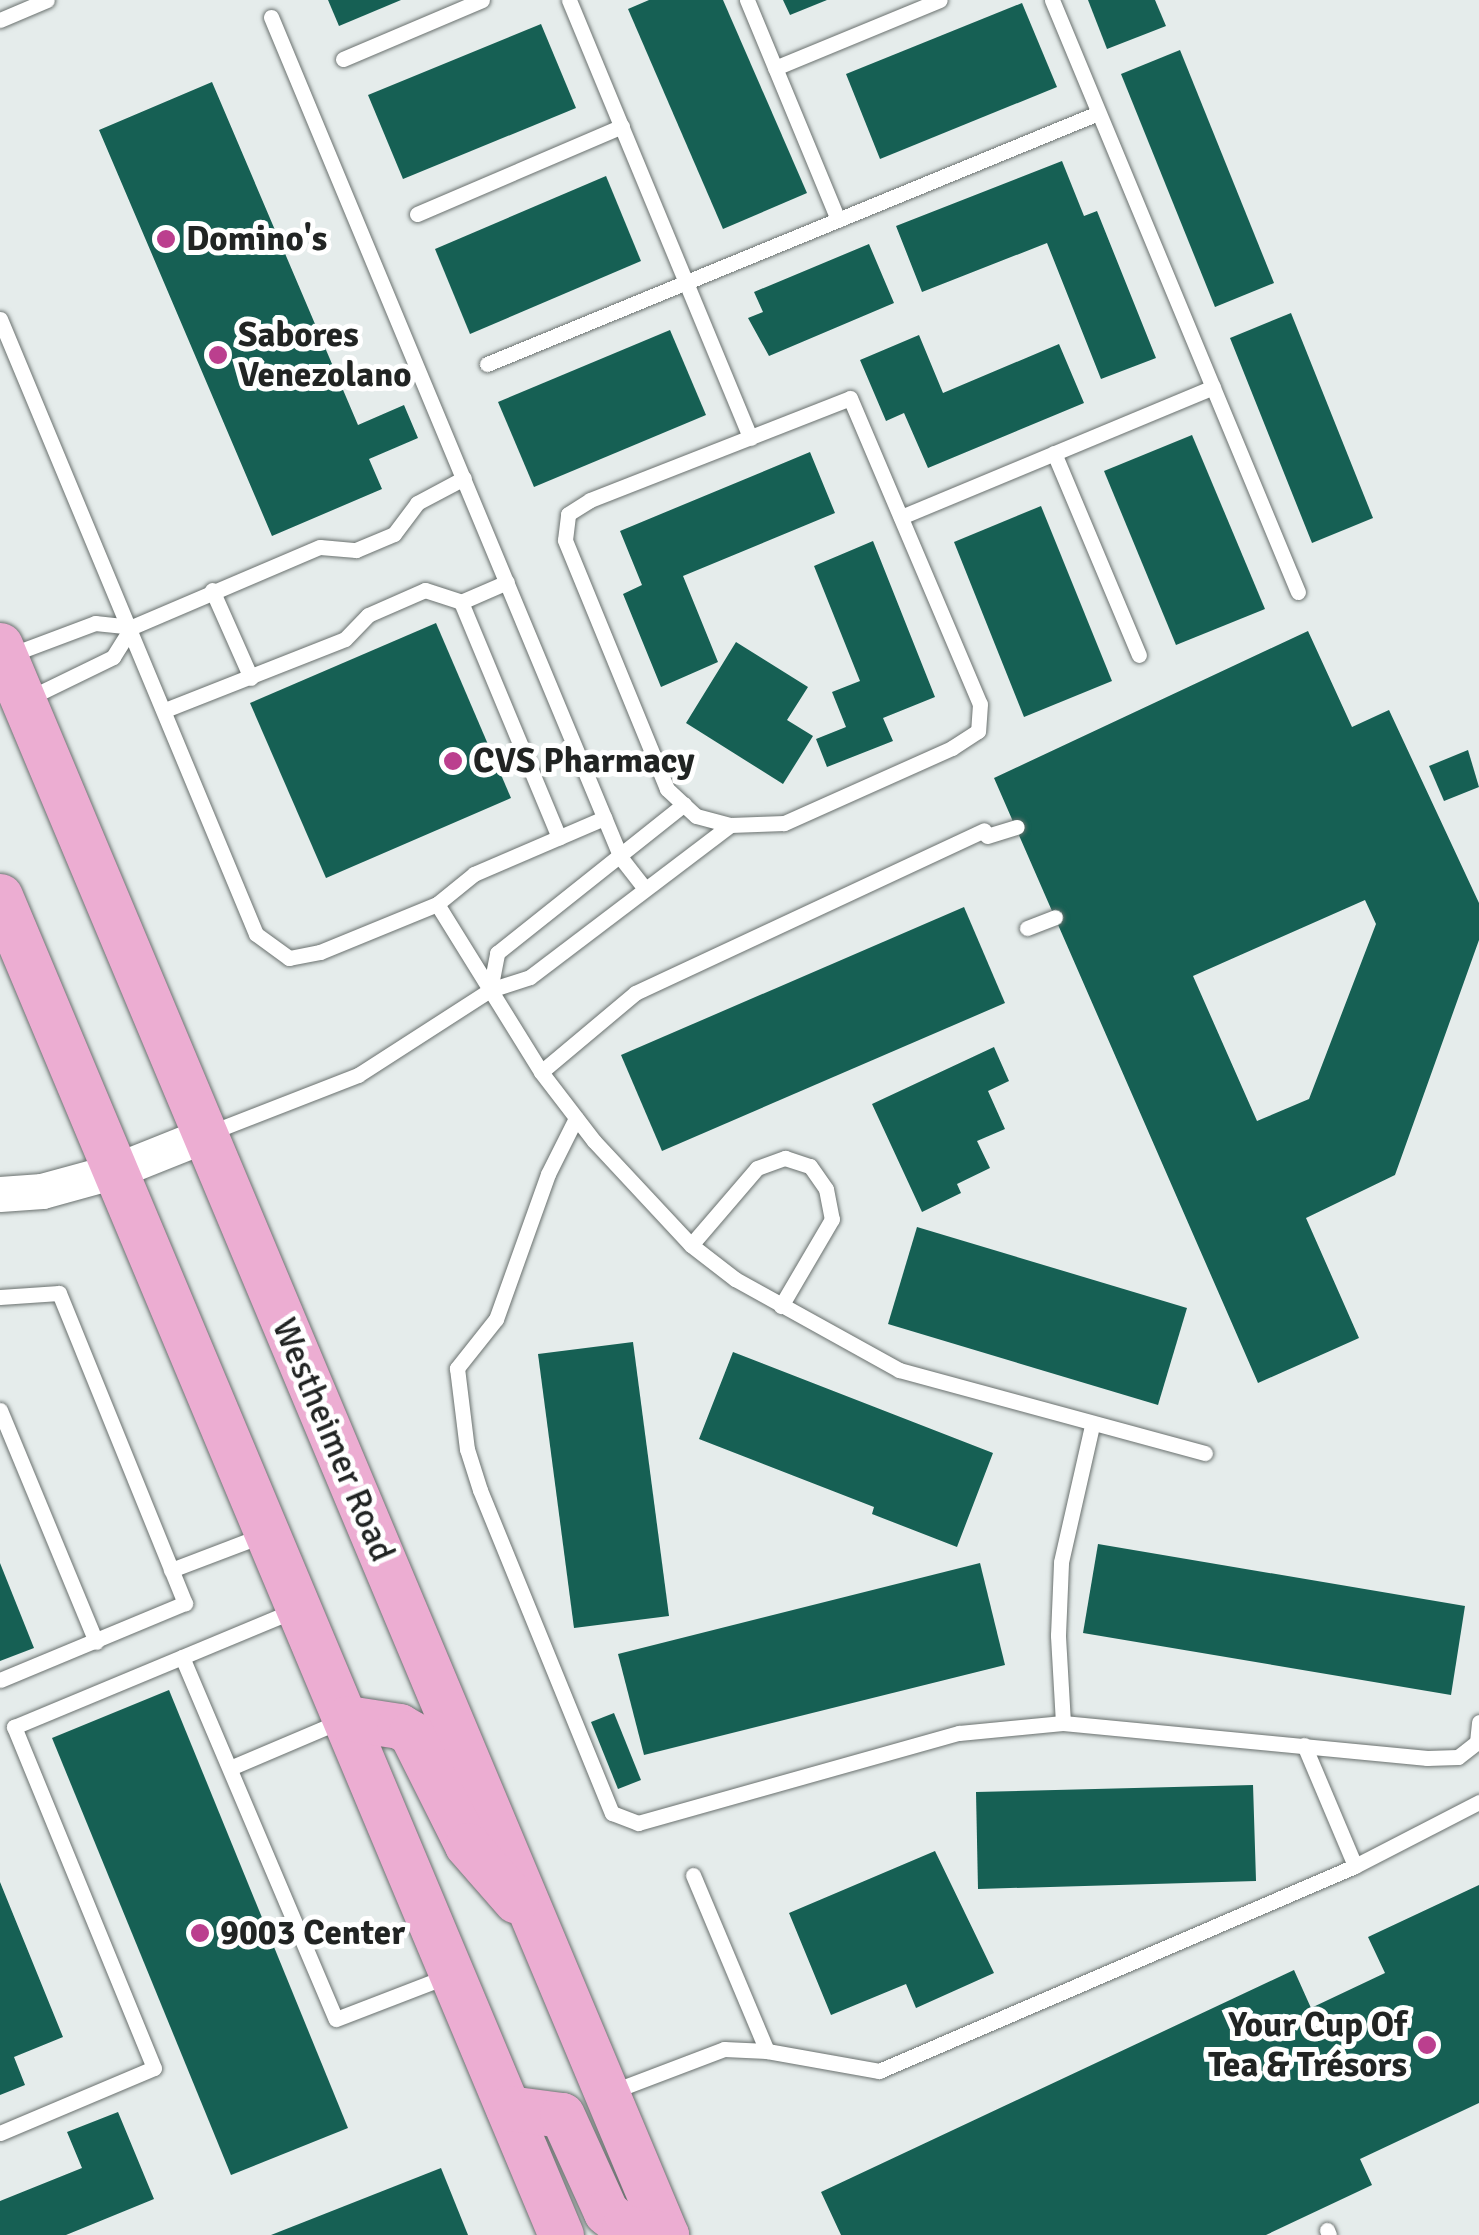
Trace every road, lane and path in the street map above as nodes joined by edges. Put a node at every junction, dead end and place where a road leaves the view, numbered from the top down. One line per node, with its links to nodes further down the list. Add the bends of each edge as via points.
1 (47, 0): 8 (lane)
2 (482, 0): 9 (lane)
3 (569, 0): 12 (lane)
4 (747, 0): 10 (lane)
5 (940, 0): 10 (lane)
6 (1052, 0): 11 (lane)
7 (272, 17): 21 (lane)
8 (0, 20)
9 (343, 59)
10 (775, 68): 14 (lane)
11 (1098, 113): 14 (lane); 18 (lane)
12 (622, 126): 13 (lane); 15 (lane)
13 (417, 214)
14 (838, 220): 15 (lane)
15 (686, 282): 17 (lane); 19 (lane)
16 (0, 319): 27 (lane)
17 (487, 364)
18 (1212, 387): 20 (lane); 25 (lane)
19 (750, 438): 22 (lane, via 850,398); 33 (lane, via 568,514 565,540 668,789)
20 (1054, 453): 22 (lane); 29 (lane)
21 (464, 478): 23 (lane); 24 (lane, via 417,504 394,534 356,550 320,547)
22 (901, 517): 35 (lane, via 980,704 978,731 784,823)
23 (507, 582): 26 (lane); 34 (lane)
24 (212, 590): 27 (lane); 30 (lane)
25 (1298, 592)
26 (461, 602): 30 (lane, via 426,590 368,615 345,639); 37 (lane)
27 (132, 627): 28 (lane, via 95,623); 31 (lane, via 113,657); 32 (lane)
28 (2, 652): 31 (main road, Westheimer Road)
29 (1140, 655)
30 (251, 678): 32 (lane)
31 (23, 701): 47 (main road, Westheimer Road)
32 (165, 710): 41 (lane, via 256,934 289,958)
33 (684, 804): 35 (lane, via 696,816); 38 (lane)
34 (604, 818): 37 (lane); 38 (lane)
35 (730, 824): 39 (lane)
36 (1017, 827): 45 (lane, via 985,833 635,993)
37 (559, 837): 41 (lane, via 474,874)
38 (621, 858): 39 (lane); 44 (lane, via 497,953)
39 (645, 890): 44 (lane, via 530,977)
40 (0, 896): 48 (main road)
41 (438, 904): 44 (lane)
42 (1055, 917): 43 (lane)
43 (1027, 928)
44 (490, 990): 45 (lane); 47 (lane, via 358,1075)
45 (541, 1072): 46 (lane)
46 (576, 1118): 50 (lane); 66 (lane, via 548,1174 496,1319 457,1368 480,1490 612,1813 638,1823 959,1734)
47 (205, 1135): 48 (street); 73 (main road, Westheimer Road)
48 (115, 1171): 49 (street, via 42,1191); 58 (main road)
49 (0, 1194)
50 (691, 1245): 52 (lane); 52 (lane, via 758,1168 786,1158 810,1166 826,1189 832,1219)
51 (0, 1297): 59 (lane, via 60,1293)
52 (781, 1306): 54 (lane, via 899,1370)
53 (0, 1410): 56 (lane)
54 (1092, 1425): 55 (lane); 66 (lane, via 1060,1562)
55 (1205, 1453)
56 (18, 1455): 57 (lane); 61 (lane)
57 (0, 1462)
58 (266, 1534): 59 (lane); 60 (main road)
59 (171, 1570): 61 (lane, via 184,1603)
60 (299, 1608): 62 (lane); 64 (main road)
61 (96, 1642): 63 (lane)
62 (182, 1657): 67 (lane); 69 (lane)
63 (0, 1680)
64 (346, 1718): 69 (lane); 73 (main road, via 411,1733 466,1845); 74 (main road)
65 (1479, 1722): 68 (lane, via 1477,1742 1458,1757)
66 (1064, 1723): 68 (lane)
67 (7, 1730): 78 (lane, via 154,2068)
68 (1304, 1746): 71 (lane)
69 (230, 1768): 74 (lane, via 336,2020)
70 (1479, 1802): 71 (lane)
71 (1356, 1866): 75 (lane, via 878,2071)
72 (693, 1875): 75 (lane)
73 (536, 1920): 76 (main road, Westheimer Road)
74 (452, 1974): 77 (main road)
75 (768, 2050): 76 (lane, via 724,2049)
76 (607, 2093): 80 (main road, Westheimer Road)
77 (508, 2108): 79 (main road); 80 (main road, via 562,2115 606,2212 624,2227)
78 (0, 2132)
79 (561, 2235)
80 (666, 2235)

